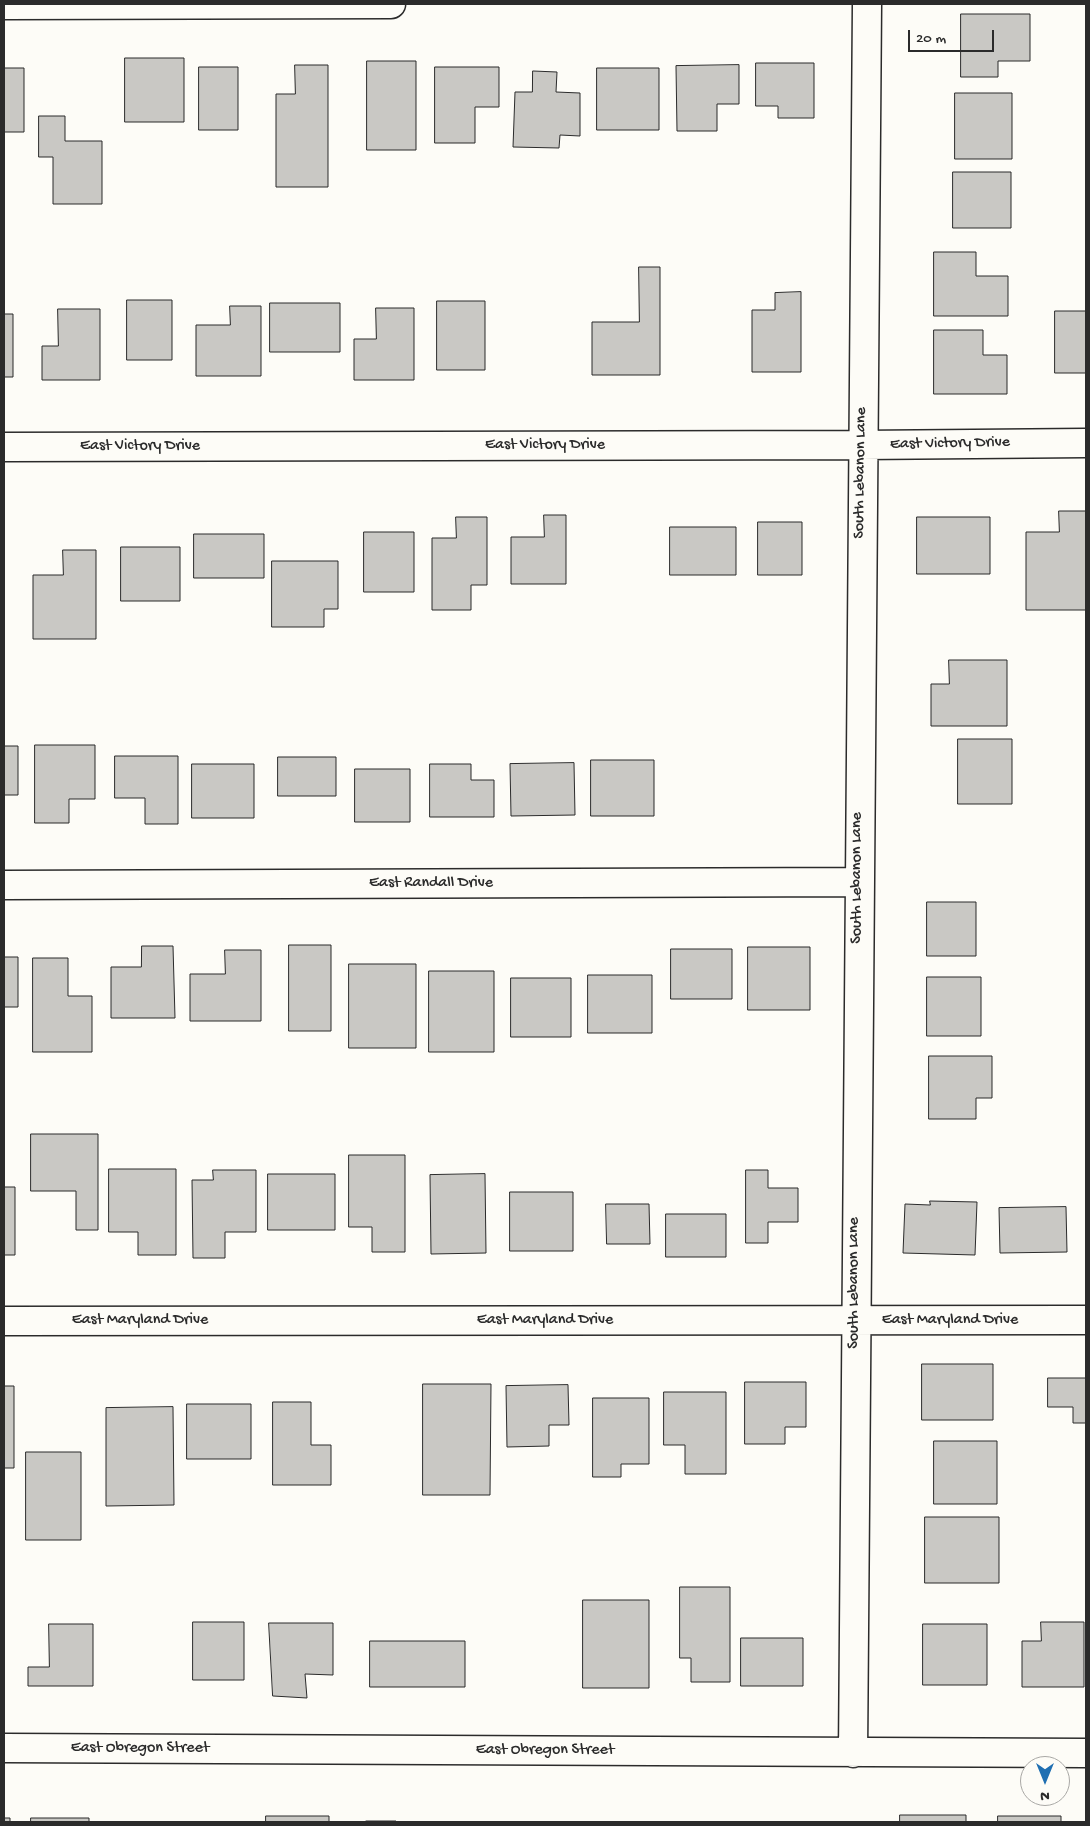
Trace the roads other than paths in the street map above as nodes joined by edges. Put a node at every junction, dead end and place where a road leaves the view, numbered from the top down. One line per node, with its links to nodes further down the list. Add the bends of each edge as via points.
1 (391, 4): 3 (street)
2 (867, 4): 5 (street, South Lebanon Lane)
3 (4, 5)
4 (1086, 443): 5 (street, East Victory Drive)
5 (860, 445): 6 (street, East Victory Drive); 7 (street, South Lebanon Lane)
6 (4, 447)
7 (858, 882): 8 (street, East Randall Drive); 11 (street, South Lebanon Lane)
8 (4, 885)
9 (1086, 1320): 11 (street, East Maryland Drive)
10 (4, 1321): 11 (street, East Maryland Drive)
11 (854, 1321): 13 (street, South Lebanon Lane)
12 (4, 1748): 13 (street, East Obregon Street)
13 (853, 1753): 14 (street, East Obregon Street)
14 (1086, 1753)

